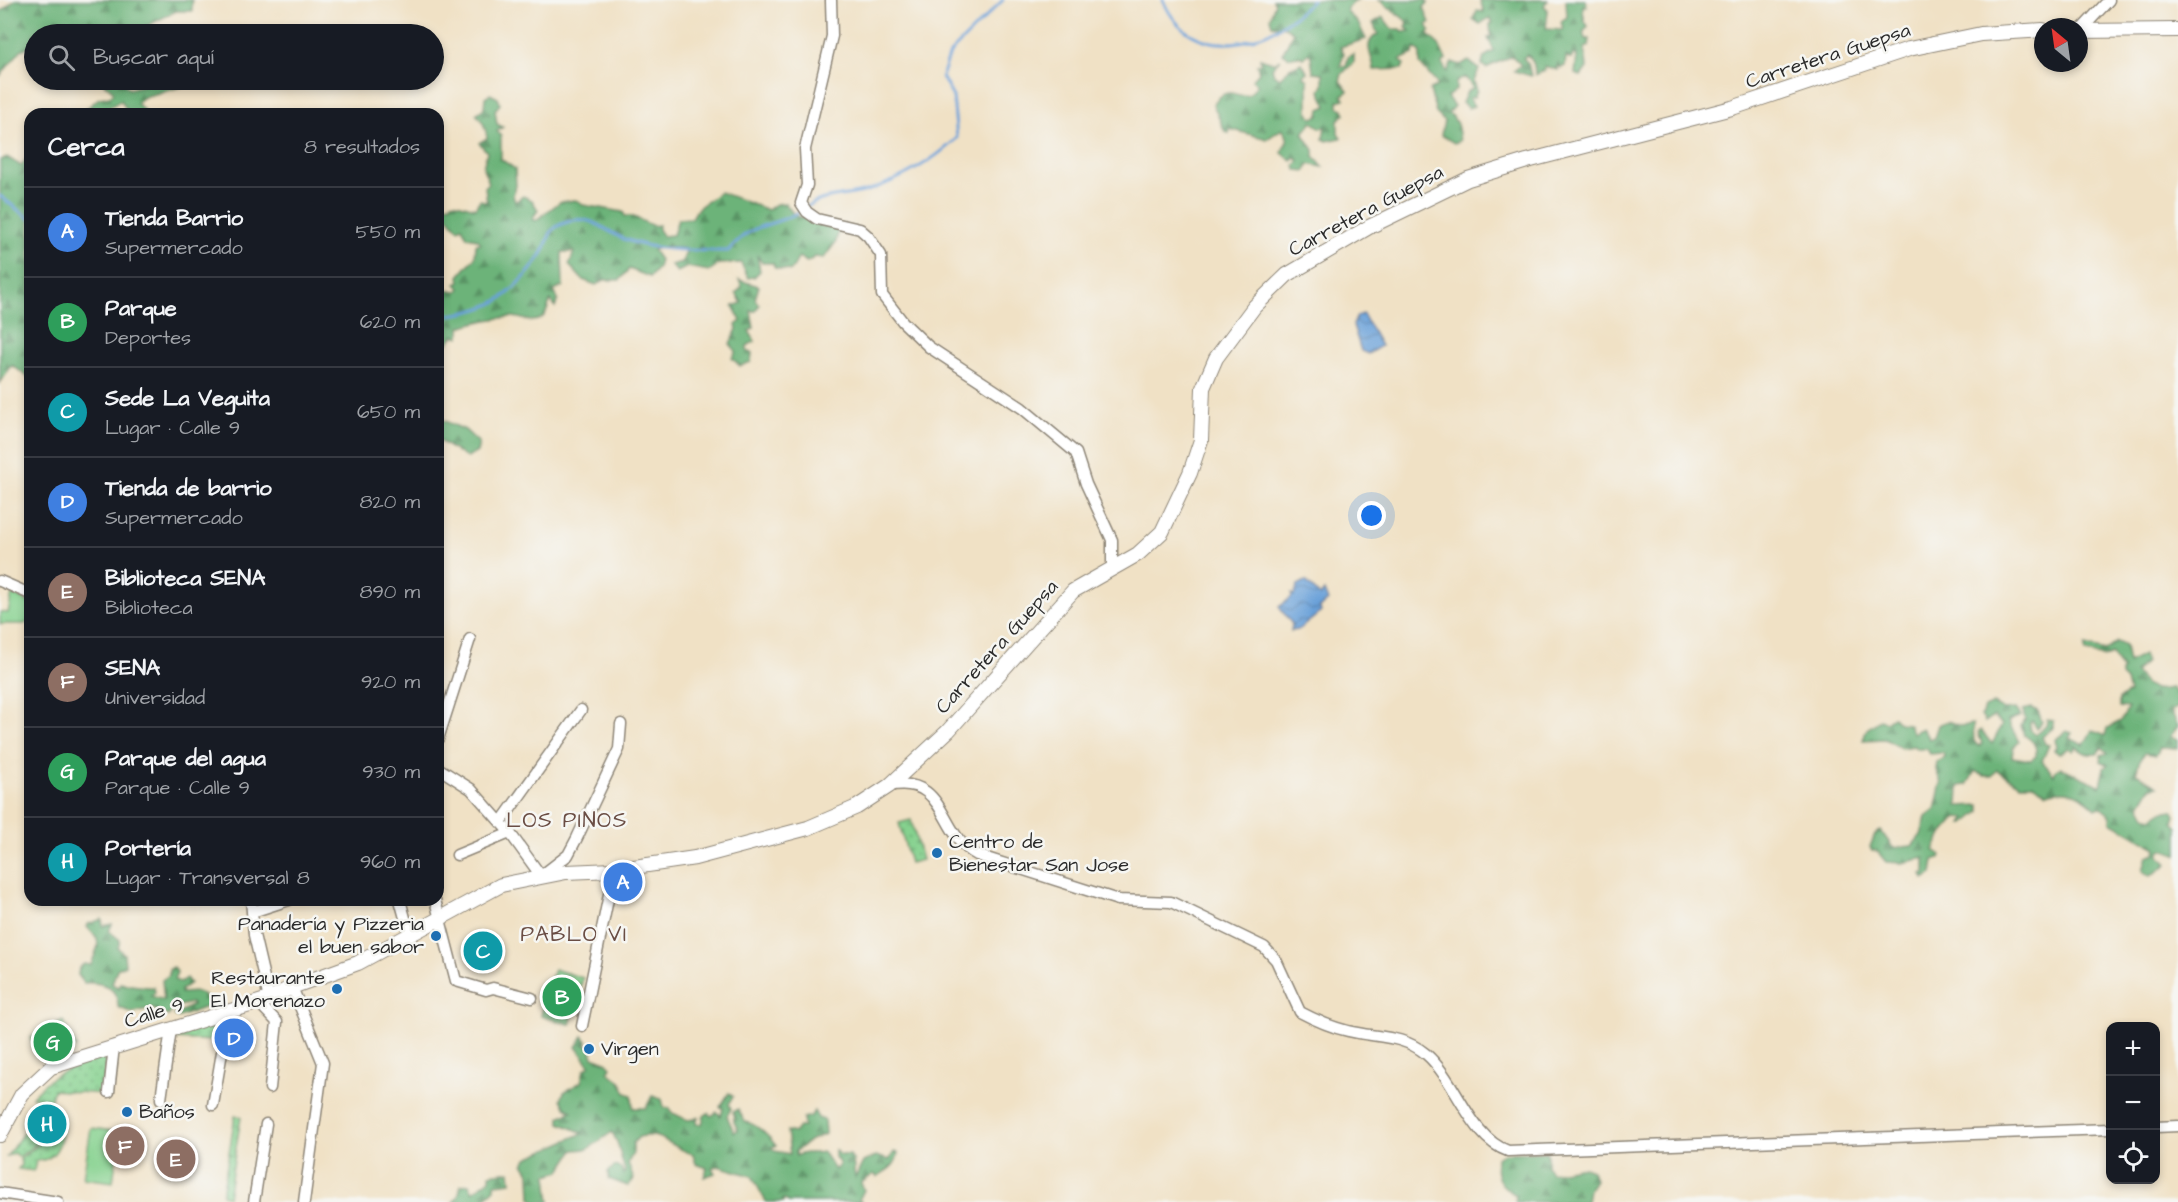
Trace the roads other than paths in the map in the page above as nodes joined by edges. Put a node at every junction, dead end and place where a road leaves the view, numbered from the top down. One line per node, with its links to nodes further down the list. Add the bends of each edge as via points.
1 (831, 0): 7 (street, via 832,36 805,149 804,207 817,219 860,229 868,236 881,255 882,295 903,322 929,347 1022,408 1076,453 1112,540)
2 (2109, 0): 3 (street)
3 (2088, 22)
4 (2178, 30): 6 (street)
5 (2034, 31): 7 (street, Carretera Guepsa, via 1982,34 1909,49 1732,108 1527,161 1468,179 1369,226 1287,275 1254,307 1216,358 1203,388 1201,440 1162,532 1138,554)
6 (2088, 31)
7 (1112, 569): 15 (street, Carretera Guepsa, via 1073,591 948,731)
8 (0, 581): 9 (street)
9 (24, 591)
10 (470, 639): 12 (street)
11 (581, 710): 16 (street)
12 (444, 720)
13 (621, 724): 20 (street, via 619,749 577,838 568,855)
14 (444, 772): 16 (street, via 471,789)
15 (890, 786): 19 (street, Carretera Guepsa, via 857,807 808,828 695,858); 42 (street, via 918,785 932,797 966,849 977,855 1118,900 1171,902 1264,948 1275,960 1300,1012 1346,1031 1397,1037 1425,1053 1441,1070 1485,1138 1508,1151)
16 (501, 822): 17 (street)
17 (510, 833): 18 (street); 20 (street)
18 (457, 855)
19 (614, 870): 20 (street, Carretera Guepsa); 32 (street)
20 (541, 876): 26 (street, Calle 9, via 501,885)
21 (252, 906): 25 (street)
22 (270, 906): 25 (street)
23 (402, 906): 27 (street)
24 (437, 906): 26 (street)
25 (252, 912): 30 (street)
26 (440, 919): 27 (street, Calle 9); 29 (street, via 456,981)
27 (410, 936): 28 (street, Calle 9, via 358,963)
28 (292, 987): 30 (street, Calle 9); 47 (street, via 323,1063)
29 (531, 998)
30 (263, 1001): 31 (street, Calle 9); 35 (street, via 277,1022)
31 (229, 1011): 33 (street, Calle 9); 38 (street)
32 (582, 1026)
33 (171, 1029): 34 (street, Calle 9); 37 (street)
34 (114, 1046): 36 (street); 43 (street, Calle 9, via 44,1072 22,1094)
35 (270, 1088)
36 (108, 1092)
37 (161, 1099)
38 (213, 1105)
39 (266, 1124): 46 (street)
40 (2178, 1126): 41 (street)
41 (2160, 1127)
42 (2106, 1128)
43 (0, 1135)
44 (0, 1193): 45 (street)
45 (58, 1202)
46 (254, 1202)
47 (304, 1202)

